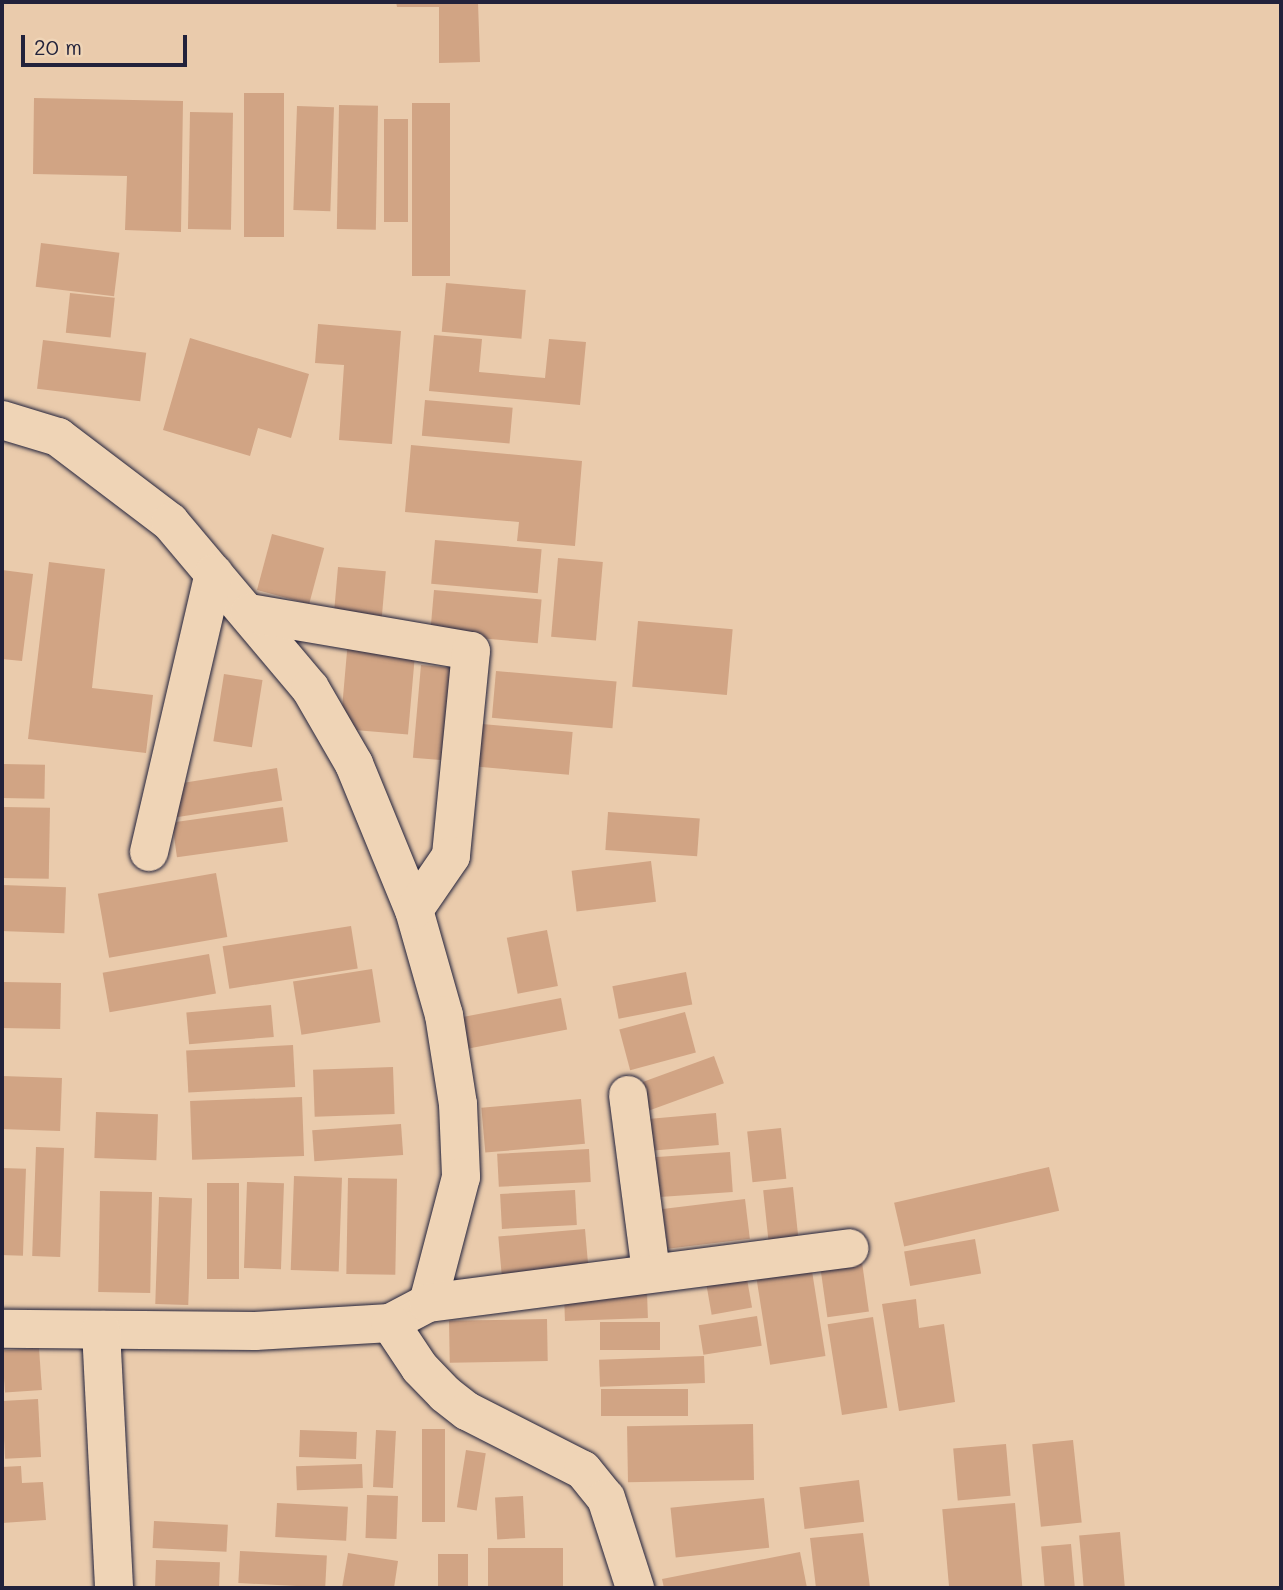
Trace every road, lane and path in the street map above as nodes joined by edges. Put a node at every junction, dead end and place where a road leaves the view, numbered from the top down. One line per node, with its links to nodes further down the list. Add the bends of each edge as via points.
1 (2, 420): 2 (street, via 58,437 170,522)
2 (214, 573): 3 (street); 4 (street)
3 (249, 613): 5 (street, via 310,688 354,764); 5 (street, via 471,651 451,856)
4 (149, 852)
5 (414, 910): 9 (street, via 444,1015 458,1104 461,1177)
6 (628, 1095): 8 (street)
7 (849, 1248): 8 (street)
8 (651, 1272): 9 (street)
9 (428, 1303): 10 (street)
10 (390, 1323): 12 (street, via 255,1331); 14 (street, via 420,1368 456,1402 583,1470 606,1498)
11 (2, 1329): 12 (street)
12 (101, 1330): 13 (street)
13 (114, 1588)
14 (635, 1588)

